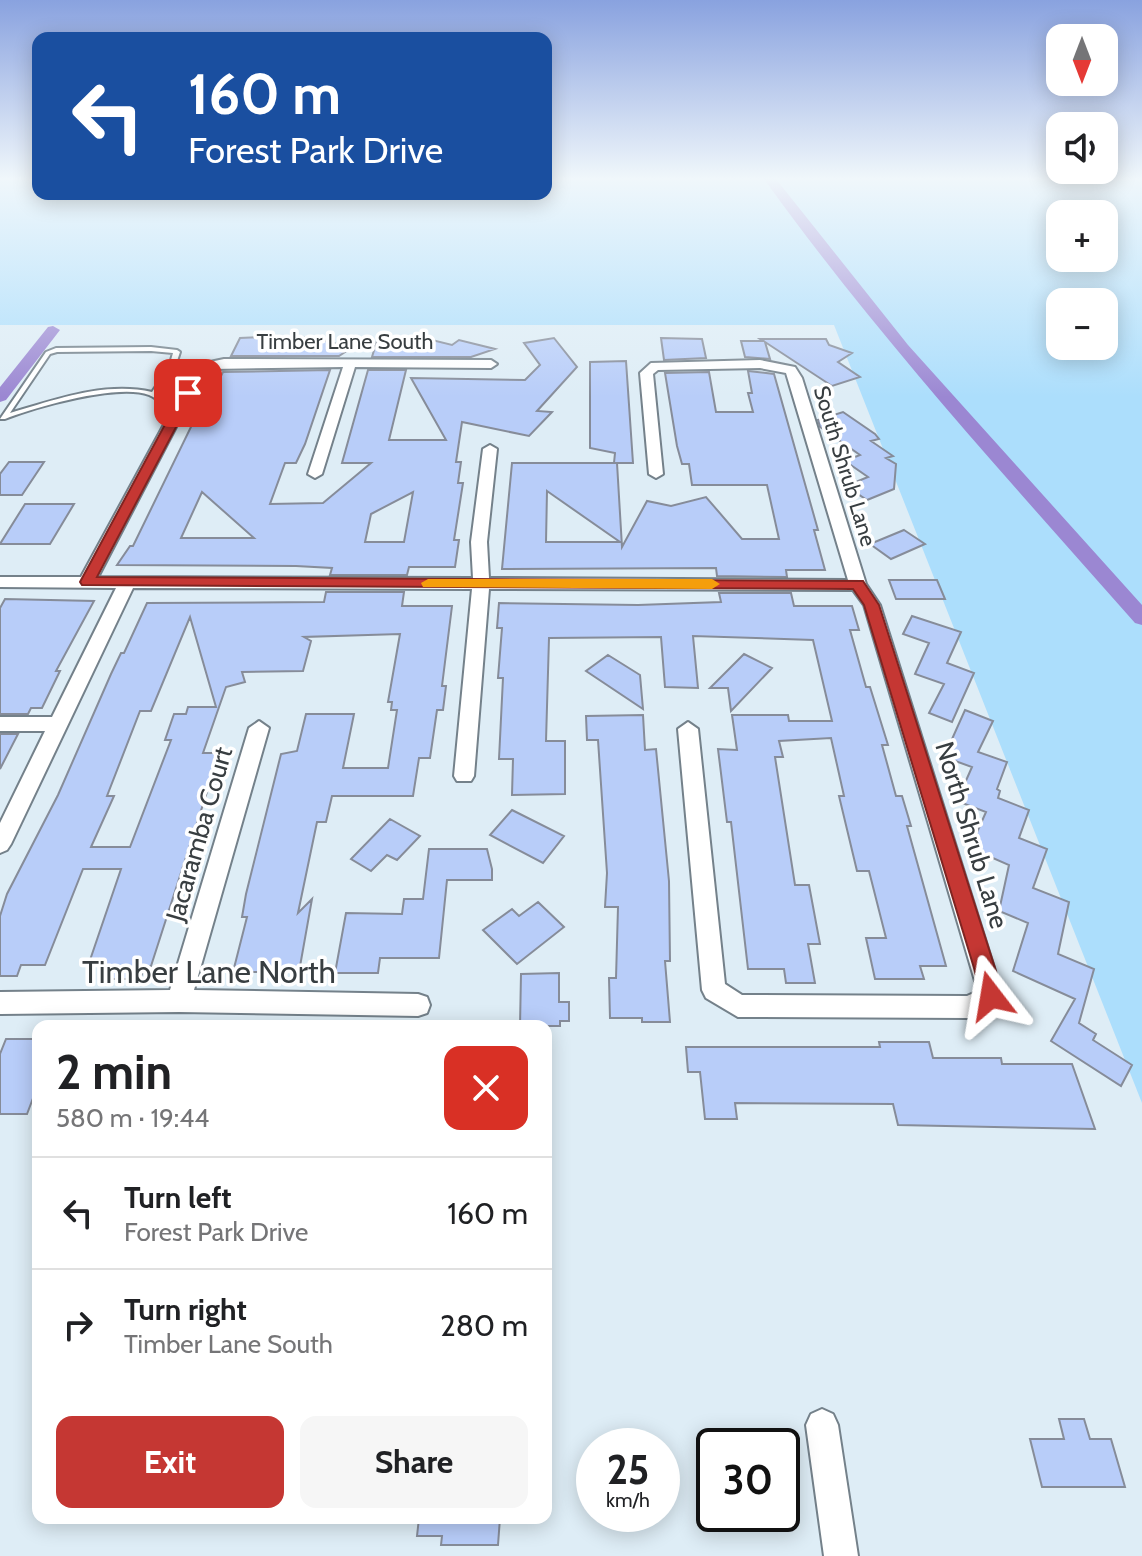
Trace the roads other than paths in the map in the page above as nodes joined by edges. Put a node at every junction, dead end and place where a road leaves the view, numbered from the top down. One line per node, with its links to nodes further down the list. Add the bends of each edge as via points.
1 (350, 364): 2 (street, Timber Lane South); 4 (street, Timber Lane South, via 209,366 198,373); 7 (street)
2 (491, 364)
3 (154, 394): 4 (lane); 5 (lane, via 94,393); 5 (lane, via 177,352 56,350 48,353)
4 (177, 413): 10 (street, Timber Lane South)
5 (2, 420)
6 (490, 449): 11 (street, via 479,542)
7 (315, 474)
8 (656, 474): 13 (street, South Shrub Lane, via 646,373 655,366 760,364 791,370)
9 (0, 582): 10 (street)
10 (87, 582): 12 (street)
11 (481, 583): 12 (street); 13 (street); 18 (street)
12 (126, 584): 15 (street)
13 (858, 585): 17 (street, North Shrub Lane, via 872,605 991,996 969,1007 738,1006 714,990)
14 (0, 724): 15 (street)
15 (57, 724): 19 (street)
16 (259, 728): 20 (street, Jacaramba Court)
17 (688, 729)
18 (464, 776)
19 (0, 844)
20 (179, 1001): 21 (street, Timber Lane North); 22 (street, Timber Lane North)
21 (0, 1003)
22 (418, 1005)
23 (822, 1425): 24 (street)
24 (841, 1556)

